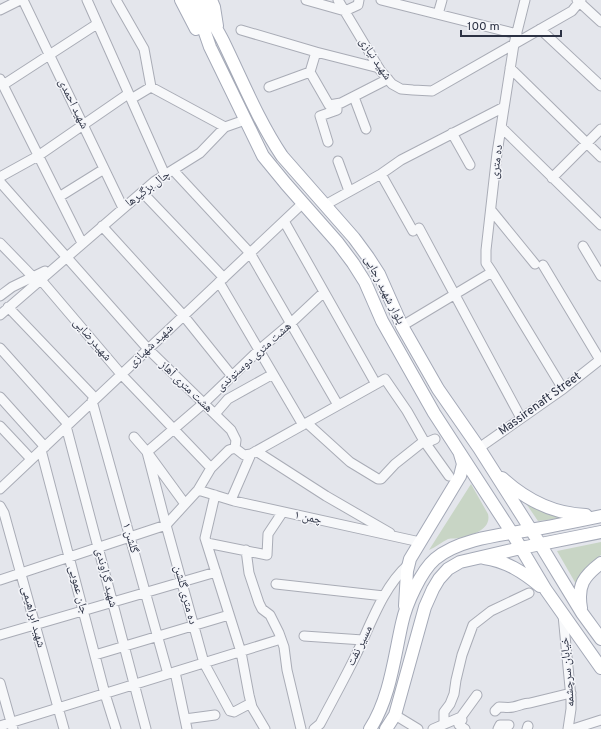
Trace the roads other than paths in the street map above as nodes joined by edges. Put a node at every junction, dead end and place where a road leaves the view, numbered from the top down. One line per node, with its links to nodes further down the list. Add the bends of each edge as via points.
1 (22, 0): 15 (street); 28 (street, شهید احمدی)
2 (87, 0): 20 (street)
3 (116, 0): 35 (street, via 144,49)
4 (181, 0): 26 (main road, via 194,27)
5 (191, 0): 26 (main road, بلوار شهید رجایی)
6 (201, 0): 23 (main road, بلوار شهید رجایی)
7 (211, 0): 23 (main road)
8 (306, 0): 17 (street)
9 (338, 0): 17 (street, شهید نیازی)
10 (359, 0): 17 (street, via 358,5)
11 (380, 0): 18 (street)
12 (442, 0): 18 (street)
13 (525, 0): 24 (street, ده متری)
14 (580, 1): 19 (street); 21 (street, شهید نیازی, via 572,11)
15 (8, 3): 16 (street)
16 (0, 10)
17 (345, 11): 29 (street, شهید نیازی)
18 (438, 14): 24 (street)
19 (601, 22)
20 (97, 24): 28 (street); 37 (street)
21 (540, 29): 25 (street, شهید نیازی); 34 (street)
22 (241, 30): 27 (street)
23 (219, 33): 64 (main road, بلوار شهید رجایی, via 273,143)
24 (516, 34): 25 (street, ده متری)
25 (514, 44): 30 (street, ده متری); 32 (street, شهید نیازی, via 432,91 401,89)
26 (210, 47): 41 (main road, بلوار شهید رجایی)
27 (316, 52): 29 (street); 31 (street)
28 (49, 55): 33 (street); 42 (street, شهید احمدی)
29 (379, 68): 32 (street, شهید نیازی)
30 (510, 68): 40 (street, ده متری); 49 (street)
31 (310, 72): 36 (street); 39 (street, via 329,105)
32 (388, 79): 38 (street)
33 (1, 82): 50 (street)
34 (601, 86)
35 (151, 87): 37 (street); 44 (street)
36 (269, 87)
37 (130, 96): 42 (street); 55 (street)
38 (354, 97): 39 (street); 45 (street)
39 (337, 104): 48 (street, via 336,110 320,116)
40 (504, 107): 43 (street, ده متری); 47 (street)
41 (245, 120): 44 (street, چال بزگیرها); 63 (main road, بلوار شهید رجایی, via 263,156)
42 (83, 125): 50 (street); 54 (street, شهید احمدی)
43 (501, 127): 58 (street); 66 (street, ده متری)
44 (225, 128): 55 (street, چال بزگیرها, via 200,153)
45 (366, 129)
46 (601, 129): 49 (street)
47 (452, 134): 53 (street); 56 (street, via 401,160)
48 (328, 142)
49 (587, 143): 51 (street); 58 (street)
50 (38, 156): 57 (street); 62 (street)
51 (601, 157)
52 (338, 161): 60 (street)
53 (470, 165)
54 (104, 169): 62 (street); 65 (street, شهید احمدی)
55 (169, 173): 61 (street, چال بزگیرها); 73 (street)
56 (381, 174): 60 (street); 82 (street)
57 (0, 177)
58 (552, 178): 68 (street)
59 (0, 182): 74 (street, هشت متری آهاز)
60 (349, 191): 64 (street)
61 (142, 192): 65 (street, چال بزگیرها); 79 (street)
62 (59, 197): 71 (street)
63 (303, 203): 67 (street, شهید شهبازی); 80 (main road, بلوار شهید رجایی, via 338,242)
64 (325, 205): 78 (main road, بلوار شهید رجایی, via 363,248)
65 (123, 208): 69 (street, چال بزگیرها)
66 (491, 210): 75 (street, ده متری, via 486,250); 92 (street, via 539,265)
67 (284, 221): 73 (street, شهید شهبازی); 81 (street)
68 (601, 225)
69 (102, 226): 71 (street, چال بزگیرها); 86 (street)
70 (0, 243): 77 (street, شهیدرضایی)
71 (82, 243): 74 (street, چال بزگیرها)
72 (583, 246): 76 (street)
73 (250, 253): 79 (street, شهید شهبازی); 87 (street)
74 (66, 257): 77 (street, چال بزگیرها); 90 (street, هشت متری آهاز)
75 (489, 273): 82 (street); 97 (street, ده متری)
76 (601, 276)
77 (37, 278): 83 (street, چال بزگیرها, via 12,287); 84 (street, چال بزگیرها); 93 (street, شهیدرضایی)
78 (381, 279): 80 (main road); 88 (main road, بلوار شهید رجایی)
79 (221, 280): 86 (street, شهید شهبازی); 91 (street)
80 (367, 286): 111 (main road, بلوار شهید رجایی, via 382,321 434,413)
81 (324, 292): 87 (street, هشت متری دوستوندی); 96 (street)
82 (453, 294): 88 (street); 103 (street)
83 (0, 296)
84 (8, 307): 85 (street, چال بزگیرها); 99 (street)
85 (0, 315)
86 (183, 316): 90 (street, شهید شهبازی); 95 (street)
87 (291, 323): 91 (street, هشت متری دوستوندی); 101 (street)
88 (402, 326): 114 (main road, بلوار شهید رجایی, via 438,389)
89 (0, 348): 105 (street)
90 (148, 349): 93 (street, شهید شهبازی); 100 (street, هشت متری آهاز)
91 (258, 350): 94 (street); 95 (street, هشت متری دوستوندی)
92 (600, 359): 97 (street, Massirenaft Street)
93 (121, 374): 99 (street, شهید شهبازی); 107 (street, شهیدرضایی)
94 (273, 374): 102 (street, via 228,399); 104 (street)
95 (232, 376): 100 (street, هشت متری دوستوندی)
96 (381, 382): 101 (street); 110 (street, via 407,411)
97 (563, 388): 103 (street, Massirenaft Street)
98 (0, 397): 112 (street)
99 (94, 400): 105 (street, شهید شهبازی); 134 (street, گلشن ۱)
100 (204, 403): 102 (street, هشت متری آهاز); 107 (street, هشت متری دوستوندی)
101 (338, 405): 104 (street)
102 (215, 414): 113 (street, هشت متری آهاز, via 231,430 236,440)
103 (521, 418): 114 (street, Massirenaft Street)
104 (305, 424): 110 (street, via 350,462 378,479); 116 (street)
105 (67, 425): 112 (street, شهید شهبازی); 138 (street, شهید گراوندی)
106 (0, 426): 117 (street)
107 (174, 430): 115 (street, هشت متری دوستوندی); 119 (street, شهیدرضایی)
108 (134, 437): 115 (street)
109 (435, 439): 110 (street)
110 (424, 442): 120 (street)
111 (456, 445): 132 (main road, بلوار شهید رجایی); 136 (main road, via 462,459 462,470)
112 (43, 448): 117 (street, شهید شهبازی); 141 (street, جان عمویی)
113 (236, 448): 116 (street, via 244,455); 119 (street, via 229,450)
114 (478, 448): 118 (main road, بلوار شهید رجایی)
115 (147, 452): 125 (street); 129 (street, ده متری گلشن)
116 (254, 453): 124 (street); 133 (street)
117 (31, 459): 121 (street, شهید شهبازی)
118 (491, 467): 128 (main road, via 516,489 553,510); 130 (main road, بلوار شهید رجایی)
119 (211, 468): 122 (street)
120 (449, 476)
121 (0, 489)
122 (198, 490): 123 (street, چمن ۱); 125 (street)
123 (215, 495): 124 (street, چمن ۱); 135 (street)
124 (231, 500): 127 (street, چمن ۱)
125 (185, 504): 129 (street)
126 (0, 506): 146 (street, شهید ابراهیمی)
127 (282, 512): 133 (street, چمن ۱); 140 (street, via 268,534 268,555)
128 (601, 516): 130 (main road); 131 (main road, via 595,525)
129 (166, 526): 134 (street); 148 (street, ده متری گلشن)
130 (531, 530): 132 (main road); 137 (main road, بلوار شهید رجایی)
131 (601, 531): 137 (main road)
132 (512, 533): 139 (main road, بلوار شهید رجایی); 156 (main road, via 465,544 437,558 424,571)
133 (394, 536): 136 (street, چمن ۱)
134 (130, 537): 138 (street); 151 (street, گلشن ۱)
135 (206, 540): 140 (street); 145 (street)
136 (420, 542): 144 (main road)
137 (540, 544): 139 (main road); 157 (main road, بلوار شهید رجایی)
138 (98, 548): 141 (street); 154 (street, شهید گراوندی)
139 (520, 548): 142 (main road); 150 (main road, بلوار شهید رجایی)
140 (246, 550): 165 (street, via 249,573 259,603 270,615)
141 (70, 557): 146 (street); 155 (street, جان عمویی)
142 (481, 557): 150 (main road, via 506,564); 183 (main road, via 460,562 448,569 432,589)
143 (601, 563): 157 (main road, via 581,584 579,599)
144 (408, 565): 153 (street, مسیر نفت, via 393,580); 156 (main road)
145 (216, 572): 148 (street); 159 (street)
146 (21, 573): 147 (street); 160 (street, شهید ابراهیمی)
147 (0, 580)
148 (182, 582): 151 (street); 161 (street, ده متری گلشن)
149 (276, 584): 153 (street)
150 (546, 590): 158 (main road)
151 (145, 592): 154 (street); 163 (street, گلشن ۱)
152 (529, 593): 186 (street, via 491,610 472,626 462,655 454,694 444,712)
153 (384, 596): 167 (street, مسیر نفت)
154 (112, 602): 155 (street); 168 (street, شهید گراوندی)
155 (83, 611): 160 (street); 170 (street, جان عمویی)
156 (405, 611): 198 (main road, via 386,695)
157 (582, 613): 166 (main road, بلوار شهید رجایی)
158 (563, 614): 172 (main road); 176 (street, خیابان سرچشمه)
159 (229, 615): 161 (street); 169 (street)
160 (35, 625): 162 (street); 180 (street, شهید ابراهیمی)
161 (194, 626): 163 (street); 171 (street, ده متری گلشن)
162 (0, 635)
163 (158, 636): 168 (street); 173 (street, گلشن ۱)
164 (304, 636): 167 (street)
165 (281, 639): 169 (street); 196 (street)
166 (601, 639)
167 (363, 640): 197 (street, مسیر نفت, via 320,724)
168 (123, 646): 170 (street); 175 (street, شهید گراوندی)
169 (241, 652): 171 (street); 179 (street)
170 (94, 655): 177 (street, جان عمویی)
171 (204, 663): 173 (street); 179 (street, ده متری گلشن, via 230,711 234,712)
172 (601, 668)
173 (172, 673): 175 (street); 185 (street, گلشن ۱)
174 (0, 683): 190 (street)
175 (134, 685): 177 (street); 193 (street, شهید گراوندی)
176 (571, 693): 181 (street, via 514,707 499,707); 204 (street, خیابان سرچشمه)
177 (105, 694): 180 (street); 192 (street, جان عمویی)
178 (478, 695): 184 (street)
179 (251, 703): 195 (street)
180 (58, 708): 190 (street); 191 (street, شهید ابراهیمی)
181 (495, 711)
182 (215, 715): 185 (street)
183 (395, 715): 199 (main road); 200 (street)
184 (460, 717): 186 (street); 202 (street, via 462,720 459,725)
185 (185, 719): 194 (street, گلشن ۱)
186 (444, 724): 201 (street)
187 (596, 724): 205 (street)
188 (509, 725): 203 (street, via 500,725)
189 (0, 726): 190 (street)
190 (12, 726)
191 (64, 729)
192 (116, 729)
193 (146, 729)
194 (187, 729)
195 (265, 729)
196 (301, 729)
197 (314, 729)
198 (370, 729)
199 (386, 729)
200 (418, 729)
201 (433, 729)
202 (465, 729)
203 (498, 729)
204 (568, 729)
205 (573, 729)

